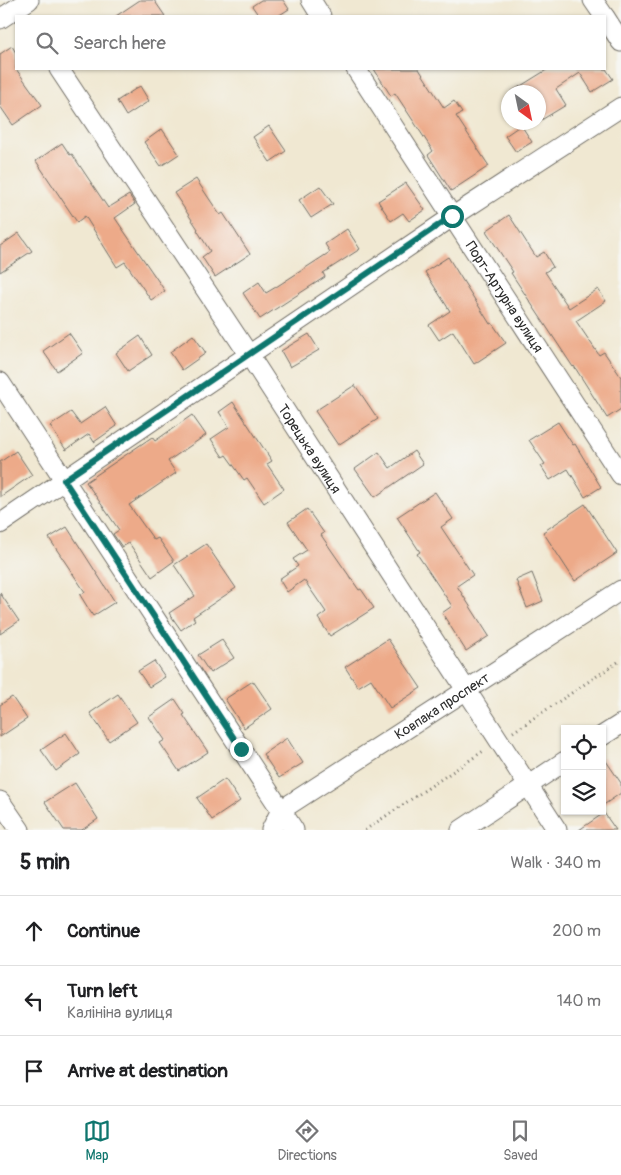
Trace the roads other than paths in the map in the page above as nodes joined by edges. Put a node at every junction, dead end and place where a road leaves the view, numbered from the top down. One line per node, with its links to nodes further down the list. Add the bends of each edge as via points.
1 (310, 0): 4 (street)
2 (593, 0): 5 (street)
3 (21, 6): 6 (street)
4 (320, 15)
5 (603, 15)
6 (0, 19)
7 (606, 20): 8 (street)
8 (621, 42)
9 (60, 70): 13 (street, Торецька вулиця)
10 (357, 70): 12 (street, Порт-Артурна вулиця)
11 (621, 107): 12 (street)
12 (452, 216): 13 (street); 15 (street, Порт-Артурна вулиця)
13 (249, 355): 16 (street); 19 (street, Торецька вулиця)
14 (0, 382): 16 (street)
15 (621, 475)
16 (64, 480): 17 (street); 25 (street)
17 (0, 524)
18 (621, 590): 19 (street, Ковпака проспект)
19 (466, 690): 23 (street, Торецька вулиця); 25 (street, Ковпака проспект)
20 (621, 724): 21 (street)
21 (606, 733)
22 (561, 764): 23 (street)
23 (528, 785): 29 (street); 30 (street, Торецька вулиця)
24 (0, 801): 26 (street)
25 (281, 810): 27 (street); 28 (street)
26 (20, 830)
27 (271, 830)
28 (294, 830)
29 (461, 830)
30 (557, 830)

